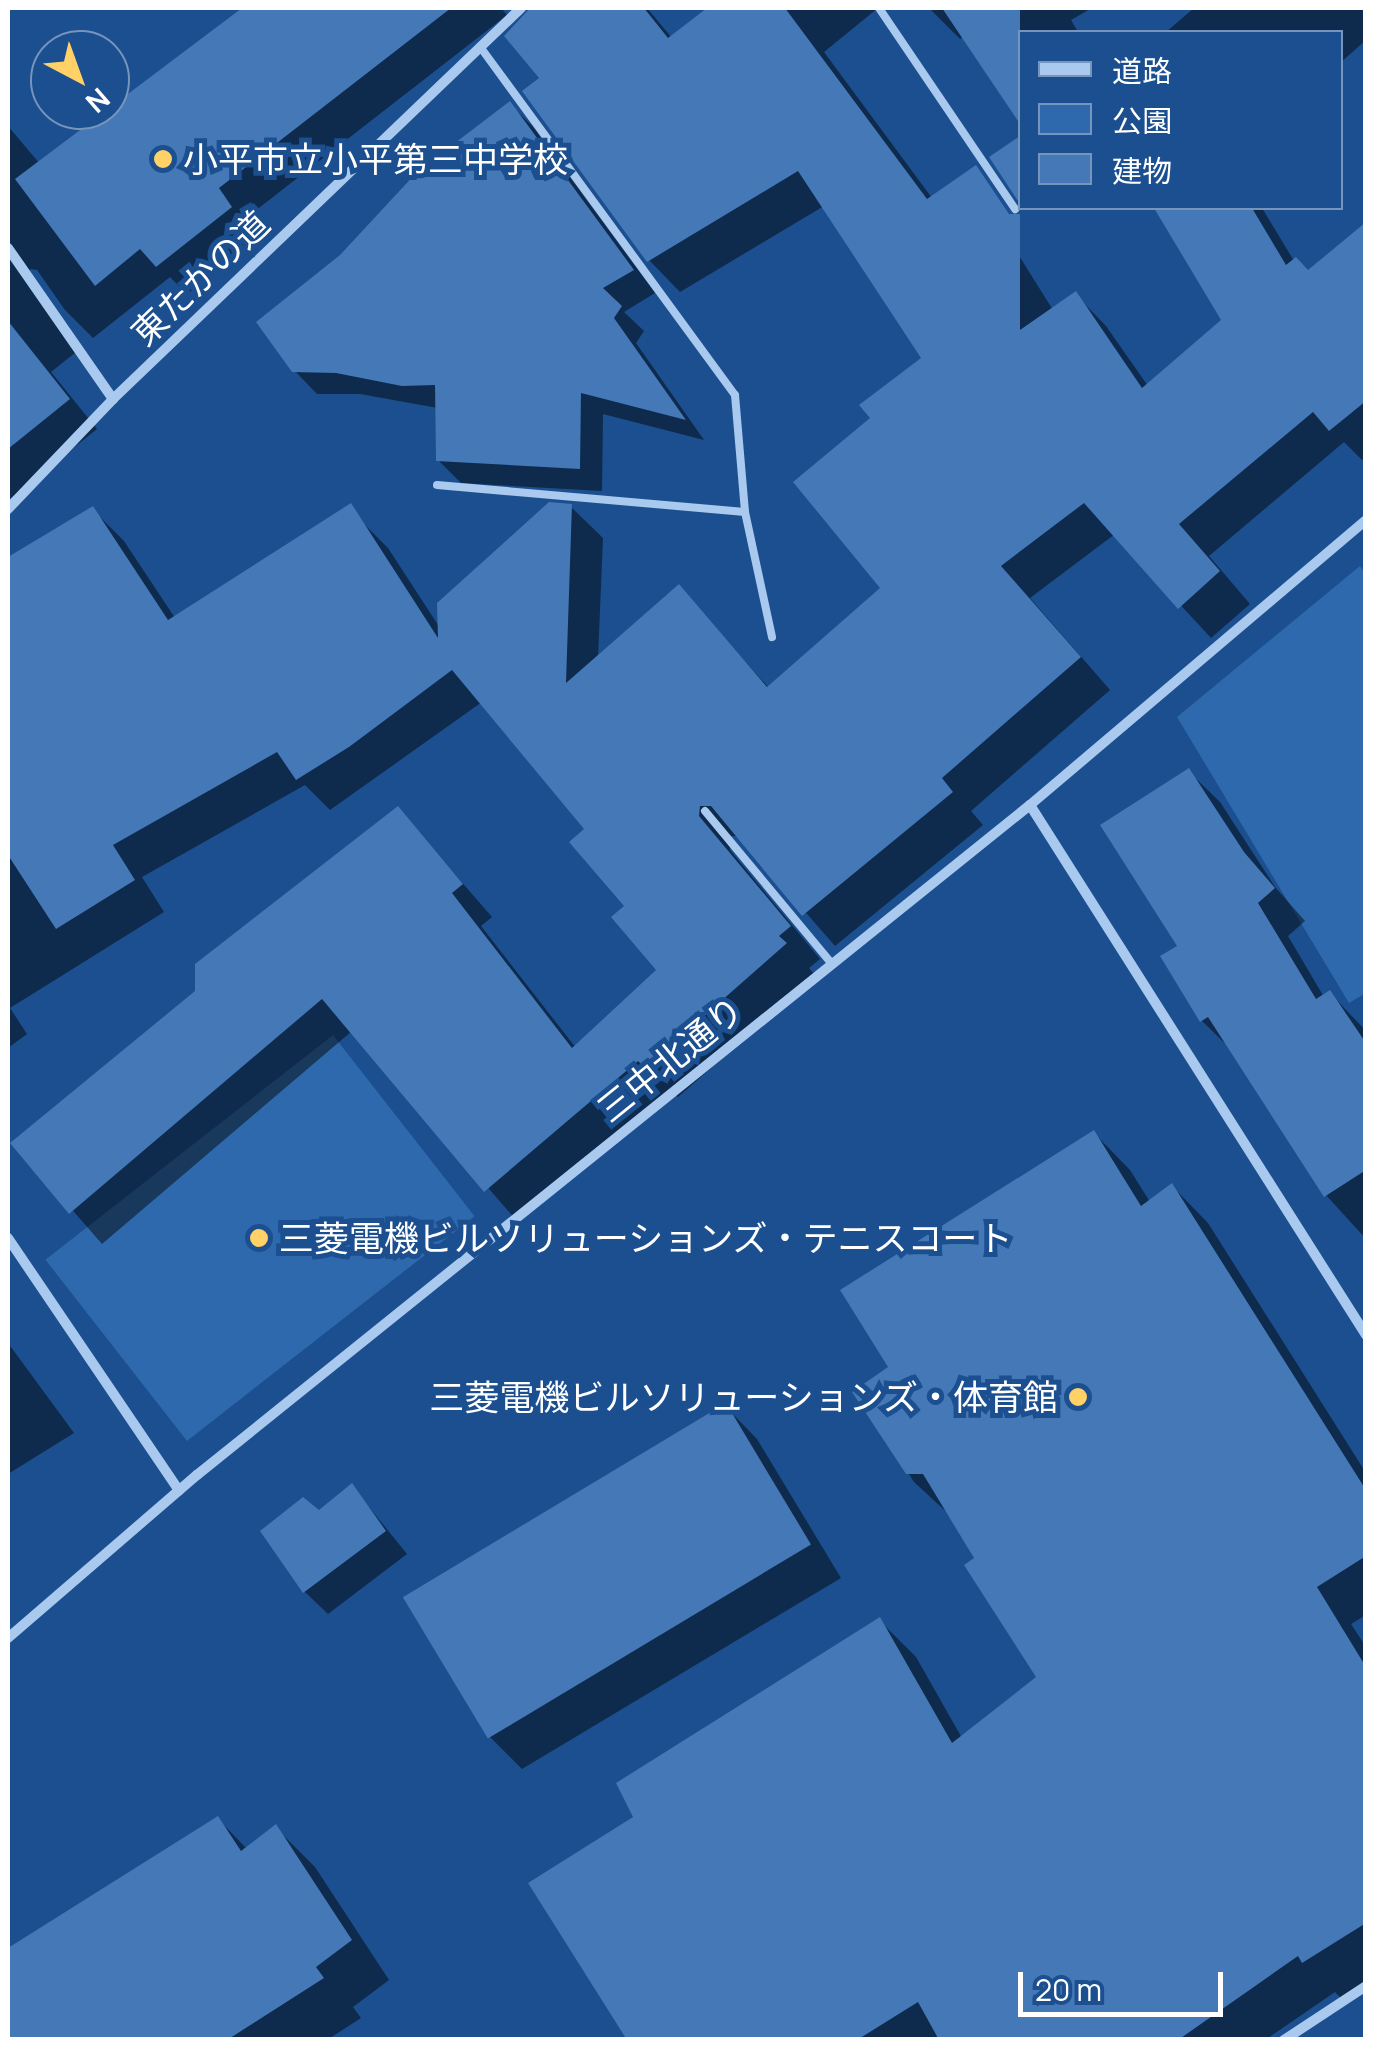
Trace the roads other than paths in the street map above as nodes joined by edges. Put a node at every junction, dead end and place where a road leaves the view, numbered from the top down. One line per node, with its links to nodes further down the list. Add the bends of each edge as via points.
1 (520, 8): 3 (street, 東たかの道)
2 (879, 8): 4 (lane)
3 (481, 48): 6 (street, 東たかの道); 9 (lane, via 735,395)
4 (1015, 209)
5 (8, 248): 6 (street)
6 (114, 400): 8 (street, 東たかの道)
7 (438, 486): 9 (lane)
8 (8, 509)
9 (745, 512): 11 (lane)
10 (1366, 520): 12 (street, 三中北通り)
11 (772, 637)
12 (1030, 805): 14 (street, 三中北通り); 16 (street)
13 (705, 812): 14 (lane)
14 (832, 964): 17 (street, 三中北通り)
15 (8, 1238): 17 (street)
16 (1366, 1335)
17 (179, 1491): 18 (street, 三中北通り)
18 (8, 1638)
19 (1366, 1986): 20 (street)
20 (1284, 2040)

